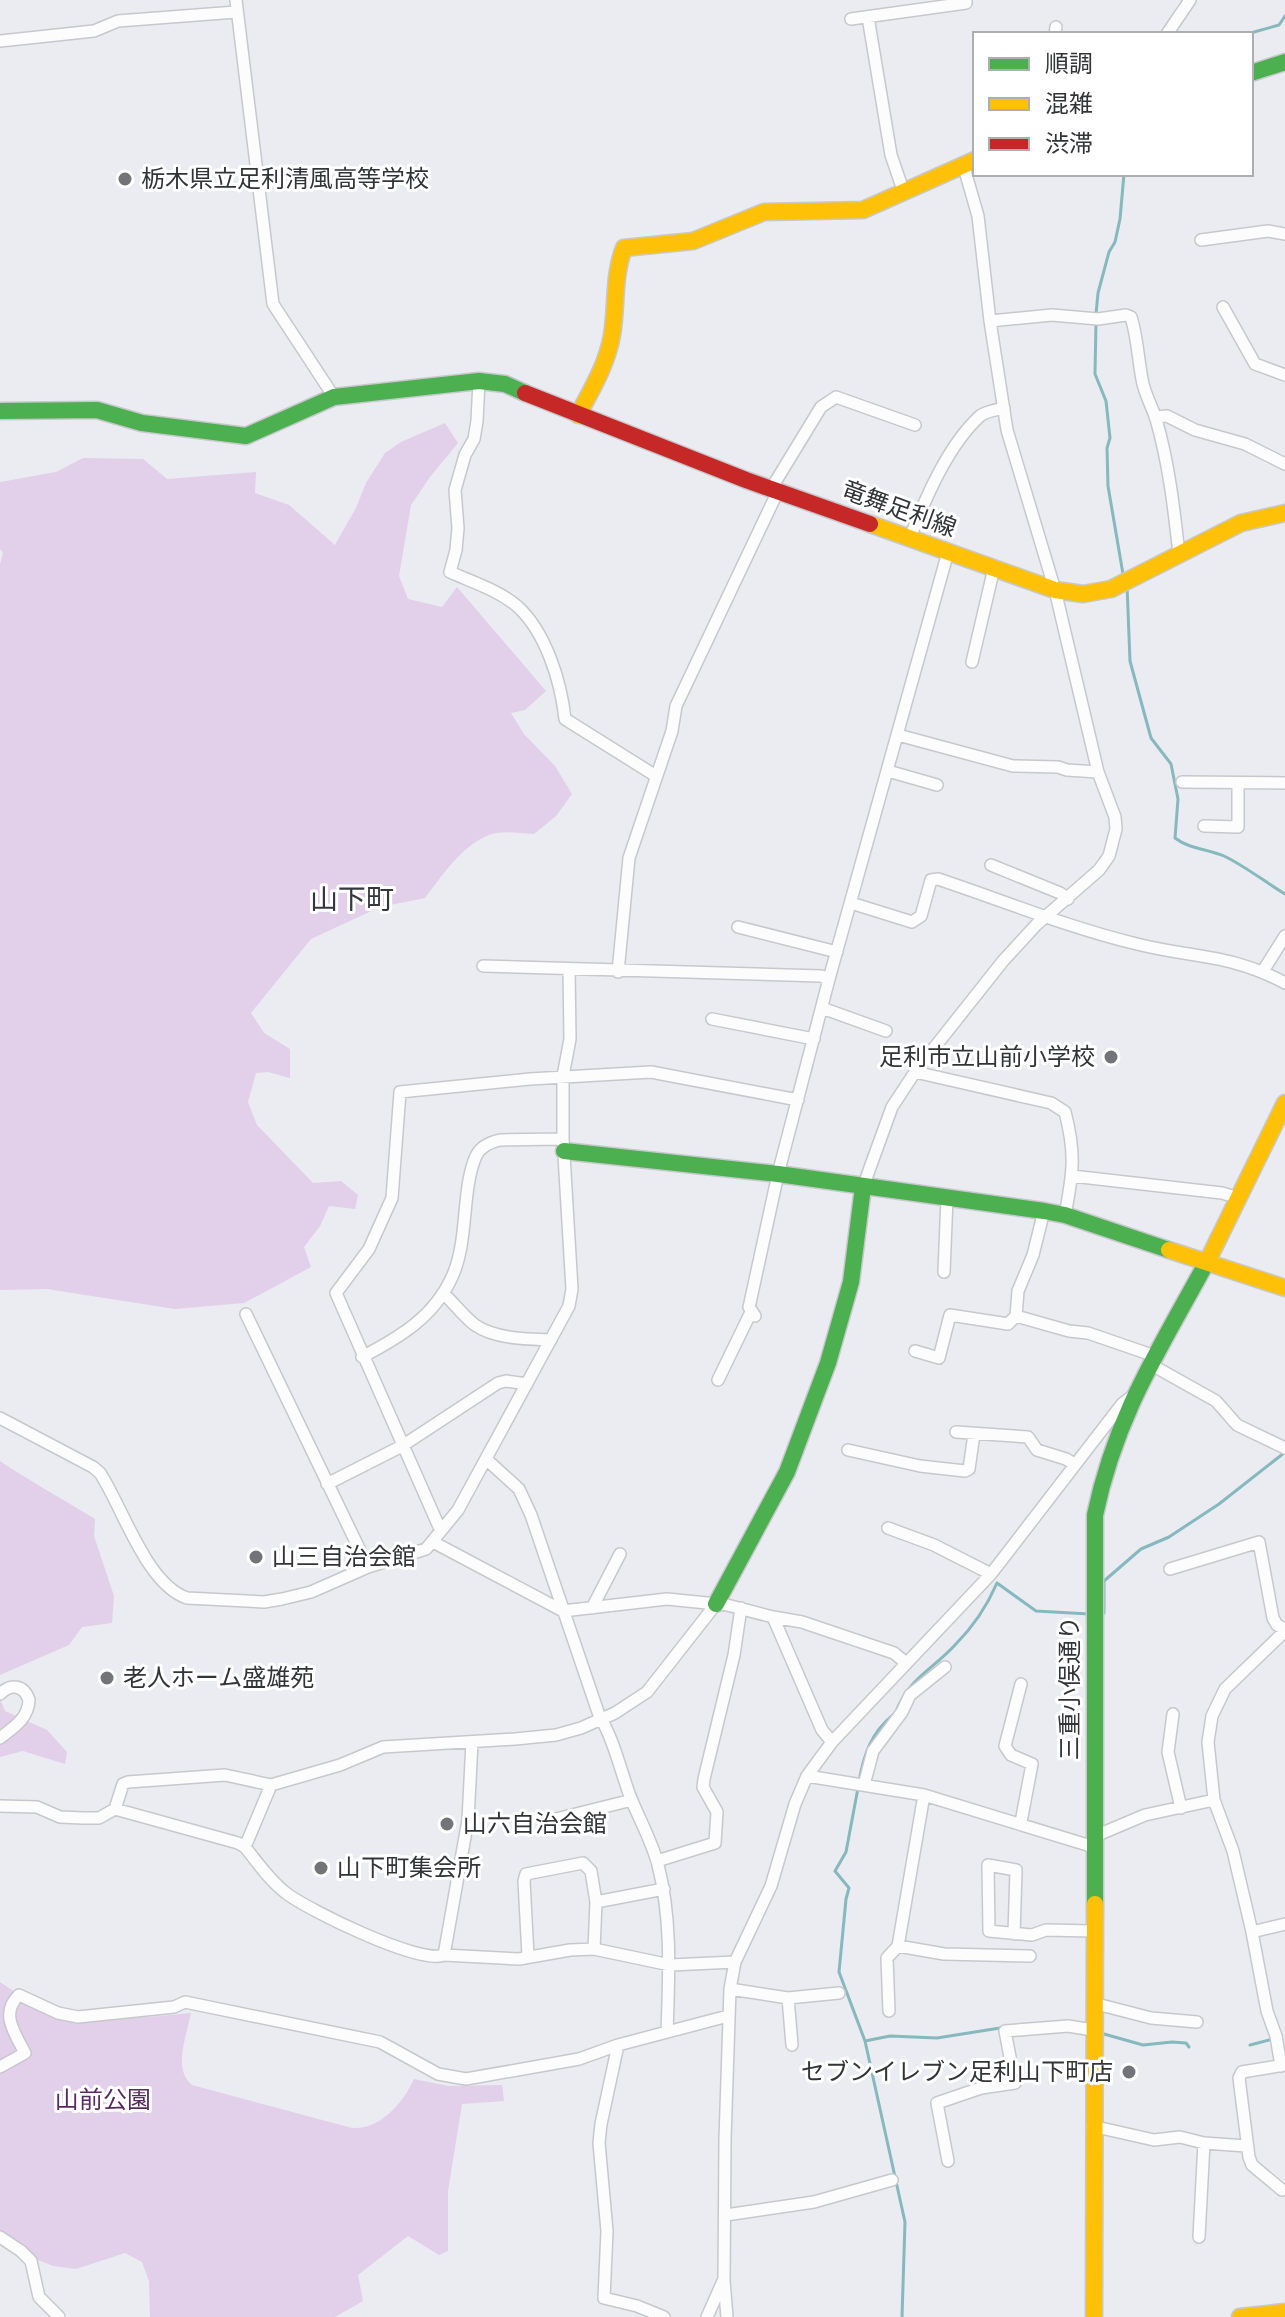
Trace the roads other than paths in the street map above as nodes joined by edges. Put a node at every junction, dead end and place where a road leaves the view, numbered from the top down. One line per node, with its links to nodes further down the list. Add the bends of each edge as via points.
1 (966, 0): 4 (street)
2 (1190, 0): 6 (street)
3 (236, 6): 7 (street); 18 (street, via 273,304)
4 (868, 17): 5 (street); 11 (street, via 891,155)
5 (851, 19)
6 (1168, 32)
7 (0, 41)
8 (1285, 62): 9 (street)
9 (1253, 72)
10 (969, 162): 11 (street); 15 (street)
11 (904, 193): 21 (street, via 863,210 764,212 693,241 624,248 612,338)
12 (1285, 234): 13 (street, via 1268,231)
13 (1201, 240)
14 (1223, 307): 16 (street, via 1255,364)
15 (990, 321): 19 (street); 22 (street, via 1052,315 1131,317)
16 (1285, 375)
17 (487, 381): 18 (street); 21 (street, 竜舞足利線, via 536,395); 36 (street, via 455,490 458,528 450,572 518,607 546,649 565,719)
18 (334, 397): 20 (street, via 246,436 142,423 97,410)
19 (1004, 408): 27 (street, via 982,413 956,447 930,486); 31 (street)
20 (0, 411)
21 (578, 415): 25 (street, 竜舞足利線)
22 (1155, 417): 24 (street, via 1167,416 1245,444); 29 (street, via 1174,502)
23 (915, 425): 25 (street, via 836,397 821,407)
24 (1285, 464)
25 (774, 490): 27 (street, 竜舞足利線); 36 (street, via 676,706)
26 (1285, 512): 29 (street, 竜舞足利線, via 1254,518)
27 (910, 538): 28 (street, 竜舞足利線)
28 (948, 552): 30 (street, 竜舞足利線); 33 (street)
29 (1179, 554): 31 (street, 竜舞足利線, via 1099,593)
30 (994, 568): 31 (street, 竜舞足利線); 32 (street)
31 (1055, 590): 35 (street)
32 (972, 662)
33 (898, 735): 34 (street); 35 (street, via 1013,766)
34 (888, 771): 40 (street); 44 (street)
35 (1098, 772): 43 (street, via 1115,817 1113,843 1099,870)
36 (656, 776): 52 (street, via 629,858)
37 (1182, 782): 39 (street)
38 (1285, 783): 39 (street)
39 (1238, 784): 41 (street, via 1238,827)
40 (937, 785)
41 (1204, 826)
42 (991, 865): 43 (street)
43 (1068, 899): 45 (street)
44 (851, 903): 45 (street, via 912,922 921,916 931,880 938,879); 48 (street)
45 (1048, 916): 51 (street, via 1138,945 1220,957); 59 (street, via 1003,961)
46 (738, 927): 48 (street)
47 (1285, 936): 51 (street)
48 (837, 952): 53 (street)
49 (483, 966): 50 (street)
50 (569, 969): 52 (street); 60 (street, via 570,1039)
51 (1263, 971): 54 (street)
52 (618, 972): 53 (street)
53 (829, 979): 55 (street)
54 (1285, 983)
55 (822, 1008): 57 (street); 58 (street)
56 (712, 1019): 58 (street)
57 (886, 1031)
58 (814, 1039): 61 (street)
59 (915, 1072): 65 (street, via 1051,1103 1065,1112 1073,1143); 66 (street, via 892,1107)
60 (563, 1076): 61 (street, via 662,1072); 63 (street); 79 (street, via 400,1092 392,1198 369,1249 336,1293)
61 (798, 1100): 64 (street)
62 (1285, 1103): 68 (street, 三重小俣通り)
63 (564, 1145): 64 (street); 74 (street, via 491,1142 478,1153 458,1261); 77 (street, via 572,1289)
64 (778, 1174): 66 (street); 81 (street, via 754,1280 753,1314)
65 (1072, 1176): 68 (street); 70 (street)
66 (863, 1187): 67 (street); 100 (street, via 851,1282 828,1363 787,1472)
67 (947, 1198): 69 (street); 72 (street)
68 (1239, 1198): 71 (street, 三重小俣通り)
69 (1044, 1211): 70 (street); 76 (street, via 1018,1291)
70 (1065, 1215): 71 (street)
71 (1206, 1263): 73 (street); 80 (street, 三重小俣通り)
72 (944, 1272)
73 (1285, 1288)
74 (443, 1293): 77 (street, via 483,1329); 79 (street, via 409,1331)
75 (246, 1314): 92 (street)
76 (1016, 1316): 78 (street, via 1008,1324 950,1315 939,1358); 80 (street, via 1088,1333)
77 (551, 1340): 82 (street)
78 (915, 1351)
79 (362, 1357): 87 (street)
80 (1152, 1360): 83 (street, 三重小俣通り); 88 (street, via 1216,1401 1237,1425)
81 (718, 1380)
82 (527, 1384): 87 (street, via 498,1383); 90 (street)
83 (1131, 1397): 91 (street); 126 (street, 三重小俣通り, via 1105,1465 1095,1515)
84 (0, 1418): 97 (street, via 100,1473 148,1562 181,1596 264,1602 311,1592)
85 (956, 1432): 86 (street)
86 (974, 1434): 89 (street, via 965,1471); 91 (street, via 1028,1437 1037,1450)
87 (402, 1446): 92 (street); 94 (street)
88 (1285, 1448)
89 (848, 1450)
90 (486, 1459): 94 (street, via 458,1510); 103 (street, via 519,1489)
91 (1074, 1464): 99 (street)
92 (327, 1484): 97 (street)
93 (888, 1528): 99 (street)
94 (440, 1529): 95 (street)
95 (433, 1542): 97 (street, via 421,1551); 103 (street)
96 (620, 1554): 101 (street)
97 (368, 1567)
98 (1170, 1569): 105 (street, via 1259,1542 1273,1618)
99 (991, 1574): 106 (street)
100 (716, 1604): 101 (street, via 667,1599); 102 (street); 111 (street, via 647,1692)
101 (592, 1608): 103 (street)
102 (741, 1608): 104 (street); 128 (street, via 703,1787 717,1812 715,1843)
103 (563, 1611): 111 (street)
104 (773, 1617): 106 (street, via 894,1653); 114 (street)
105 (1285, 1630): 120 (street, via 1217,1702 1208,1742)
106 (906, 1663): 114 (street)
107 (945, 1667): 117 (street, via 910,1695 873,1751)
108 (1021, 1684): 125 (street, via 1005,1746 1011,1755 1032,1764)
109 (0, 1694): 112 (street, via 16,1686 29,1700 21,1722)
110 (1173, 1714): 122 (street, via 1168,1752)
111 (602, 1720): 113 (street, via 556,1735); 119 (street)
112 (0, 1738)
113 (472, 1742): 116 (street, via 383,1747); 137 (street, via 468,1820)
114 (832, 1742): 115 (street)
115 (807, 1776): 117 (street); 140 (street, via 771,1886)
116 (271, 1785): 123 (street, via 225,1775 128,1782); 127 (street)
117 (864, 1785): 118 (street)
118 (924, 1795): 125 (street); 135 (street)
119 (632, 1800): 124 (street); 128 (street)
120 (1214, 1800): 122 (street); 133 (street, via 1233,1851)
121 (0, 1806): 123 (street, via 37,1807 60,1817 83,1818 99,1818)
122 (1181, 1808): 126 (street, via 1145,1815)
123 (115, 1809): 127 (street)
124 (544, 1822)
125 (1021, 1822): 126 (street)
126 (1094, 1842): 132 (street, 三重小俣通り)
127 (245, 1847): 137 (street, via 279,1887 313,1909 390,1945 435,1958)
128 (657, 1861): 129 (street)
129 (664, 1889): 130 (street); 141 (street)
130 (596, 1902): 136 (street); 138 (street, via 587,1864 526,1874)
131 (1285, 1924): 133 (street)
132 (1093, 1931): 134 (street); 145 (street, 三重小俣通り)
133 (1252, 1932): 153 (street)
134 (1014, 1934): 134 (street, via 989,1931 988,1865 1016,1870)
135 (898, 1946): 139 (street, via 944,1954); 146 (street, via 887,1958)
136 (594, 1949): 138 (street); 141 (street)
137 (444, 1955): 138 (street)
138 (528, 1956)
139 (1030, 1956)
140 (735, 1962): 141 (street); 142 (street)
141 (670, 1965): 150 (street)
142 (730, 1989): 144 (street); 147 (street)
143 (839, 1993): 144 (street)
144 (788, 1998): 152 (street)
145 (1093, 2003): 148 (street, via 1151,2018); 149 (street, 三重小俣通り)
146 (889, 2011)
147 (728, 2016): 150 (street); 161 (street)
148 (1197, 2022)
149 (1093, 2030): 155 (street, 三重小俣通り); 158 (street, via 1068,2026 1005,2031 1015,2083 937,2103)
150 (667, 2032): 151 (street)
151 (618, 2045): 154 (street, via 567,2061 466,2079 438,2074 380,2042 185,2002 78,2017 19,1995 9,2003 8,2020 25,2053); 167 (street, via 599,2143 607,2231 604,2298)
152 (792, 2045)
153 (1283, 2065): 157 (street, via 1248,2069 1239,2078)
154 (0, 2067)
155 (1092, 2126): 156 (street, via 1154,2140 1180,2137); 170 (street, 三重小俣通り)
156 (1204, 2143): 157 (street); 163 (street)
157 (1246, 2146): 160 (street, via 1252,2165)
158 (948, 2161)
159 (892, 2180): 161 (street, via 814,2202)
160 (1282, 2190)
161 (726, 2215): 164 (street)
162 (0, 2237): 166 (street, via 31,2261 39,2297)
163 (1199, 2237)
164 (724, 2281): 168 (street); 169 (street)
165 (1285, 2312): 171 (street)
166 (59, 2317)
167 (664, 2317)
168 (707, 2317)
169 (727, 2317)
170 (1094, 2317)
171 (1240, 2317)

